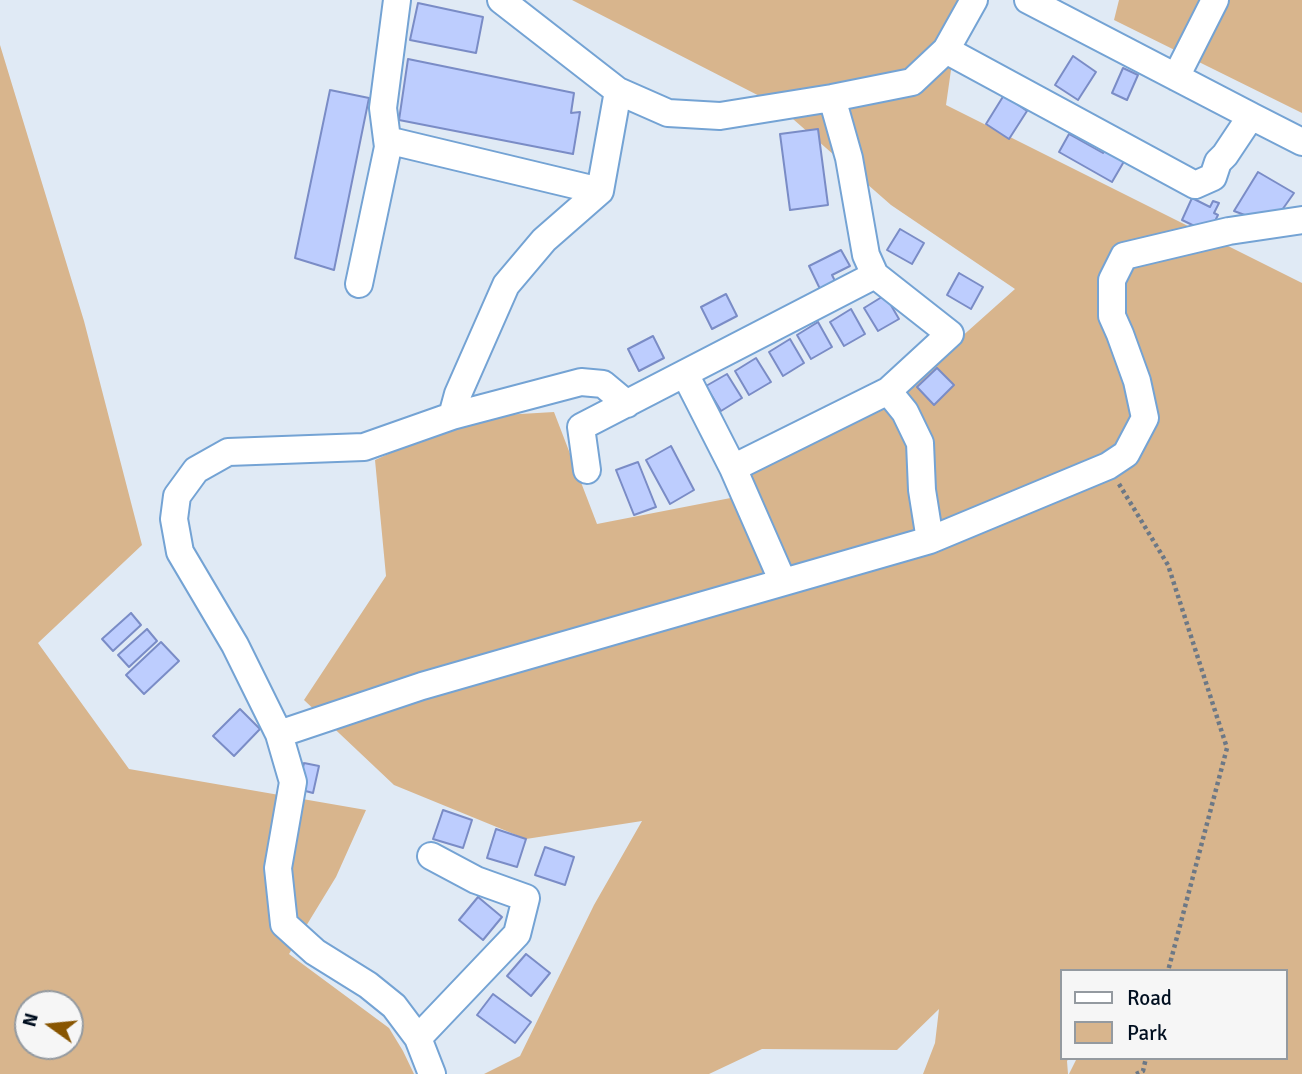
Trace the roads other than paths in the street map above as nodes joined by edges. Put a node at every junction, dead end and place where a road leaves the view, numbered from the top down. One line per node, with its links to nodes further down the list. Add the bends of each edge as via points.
1 (397, 0): 11 (street, via 383,108)
2 (974, 0): 6 (street)
3 (1028, 0): 7 (street)
4 (1215, 0): 7 (street)
5 (512, 4): 8 (street)
6 (946, 50): 9 (street, via 912,82); 10 (street, via 1195,185 1213,177 1218,162)
7 (1176, 77): 10 (street)
8 (618, 91): 9 (street, via 668,113 720,116); 13 (street)
9 (832, 98): 15 (street, via 849,158 866,255)
10 (1251, 116): 12 (street)
11 (387, 140): 13 (street); 16 (street)
12 (1302, 142)
13 (600, 191): 20 (street, via 544,240 506,285)
14 (1302, 220): 23 (street, via 1229,231 1124,256 1112,280 1112,316 1137,380 1145,418 1126,454 1108,466)
15 (875, 275): 17 (street); 18 (street, via 950,334)
16 (359, 284)
17 (685, 374): 19 (street); 21 (street)
18 (888, 391): 21 (street); 23 (street, via 920,443)
19 (627, 404): 20 (street, via 603,384 581,382); 22 (street, via 581,427)
20 (452, 416): 25 (street, via 363,447 228,452 195,470 177,496 174,519 180,552 235,645)
21 (733, 468): 24 (street)
22 (587, 470)
23 (930, 540): 24 (street)
24 (783, 582): 25 (street, via 422,687)
25 (279, 734): 27 (street, via 293,782 278,868 284,924 315,952 394,1006)
26 (431, 856): 27 (street, via 476,880 526,898 517,934)
27 (418, 1038): 28 (street)
28 (432, 1074)

